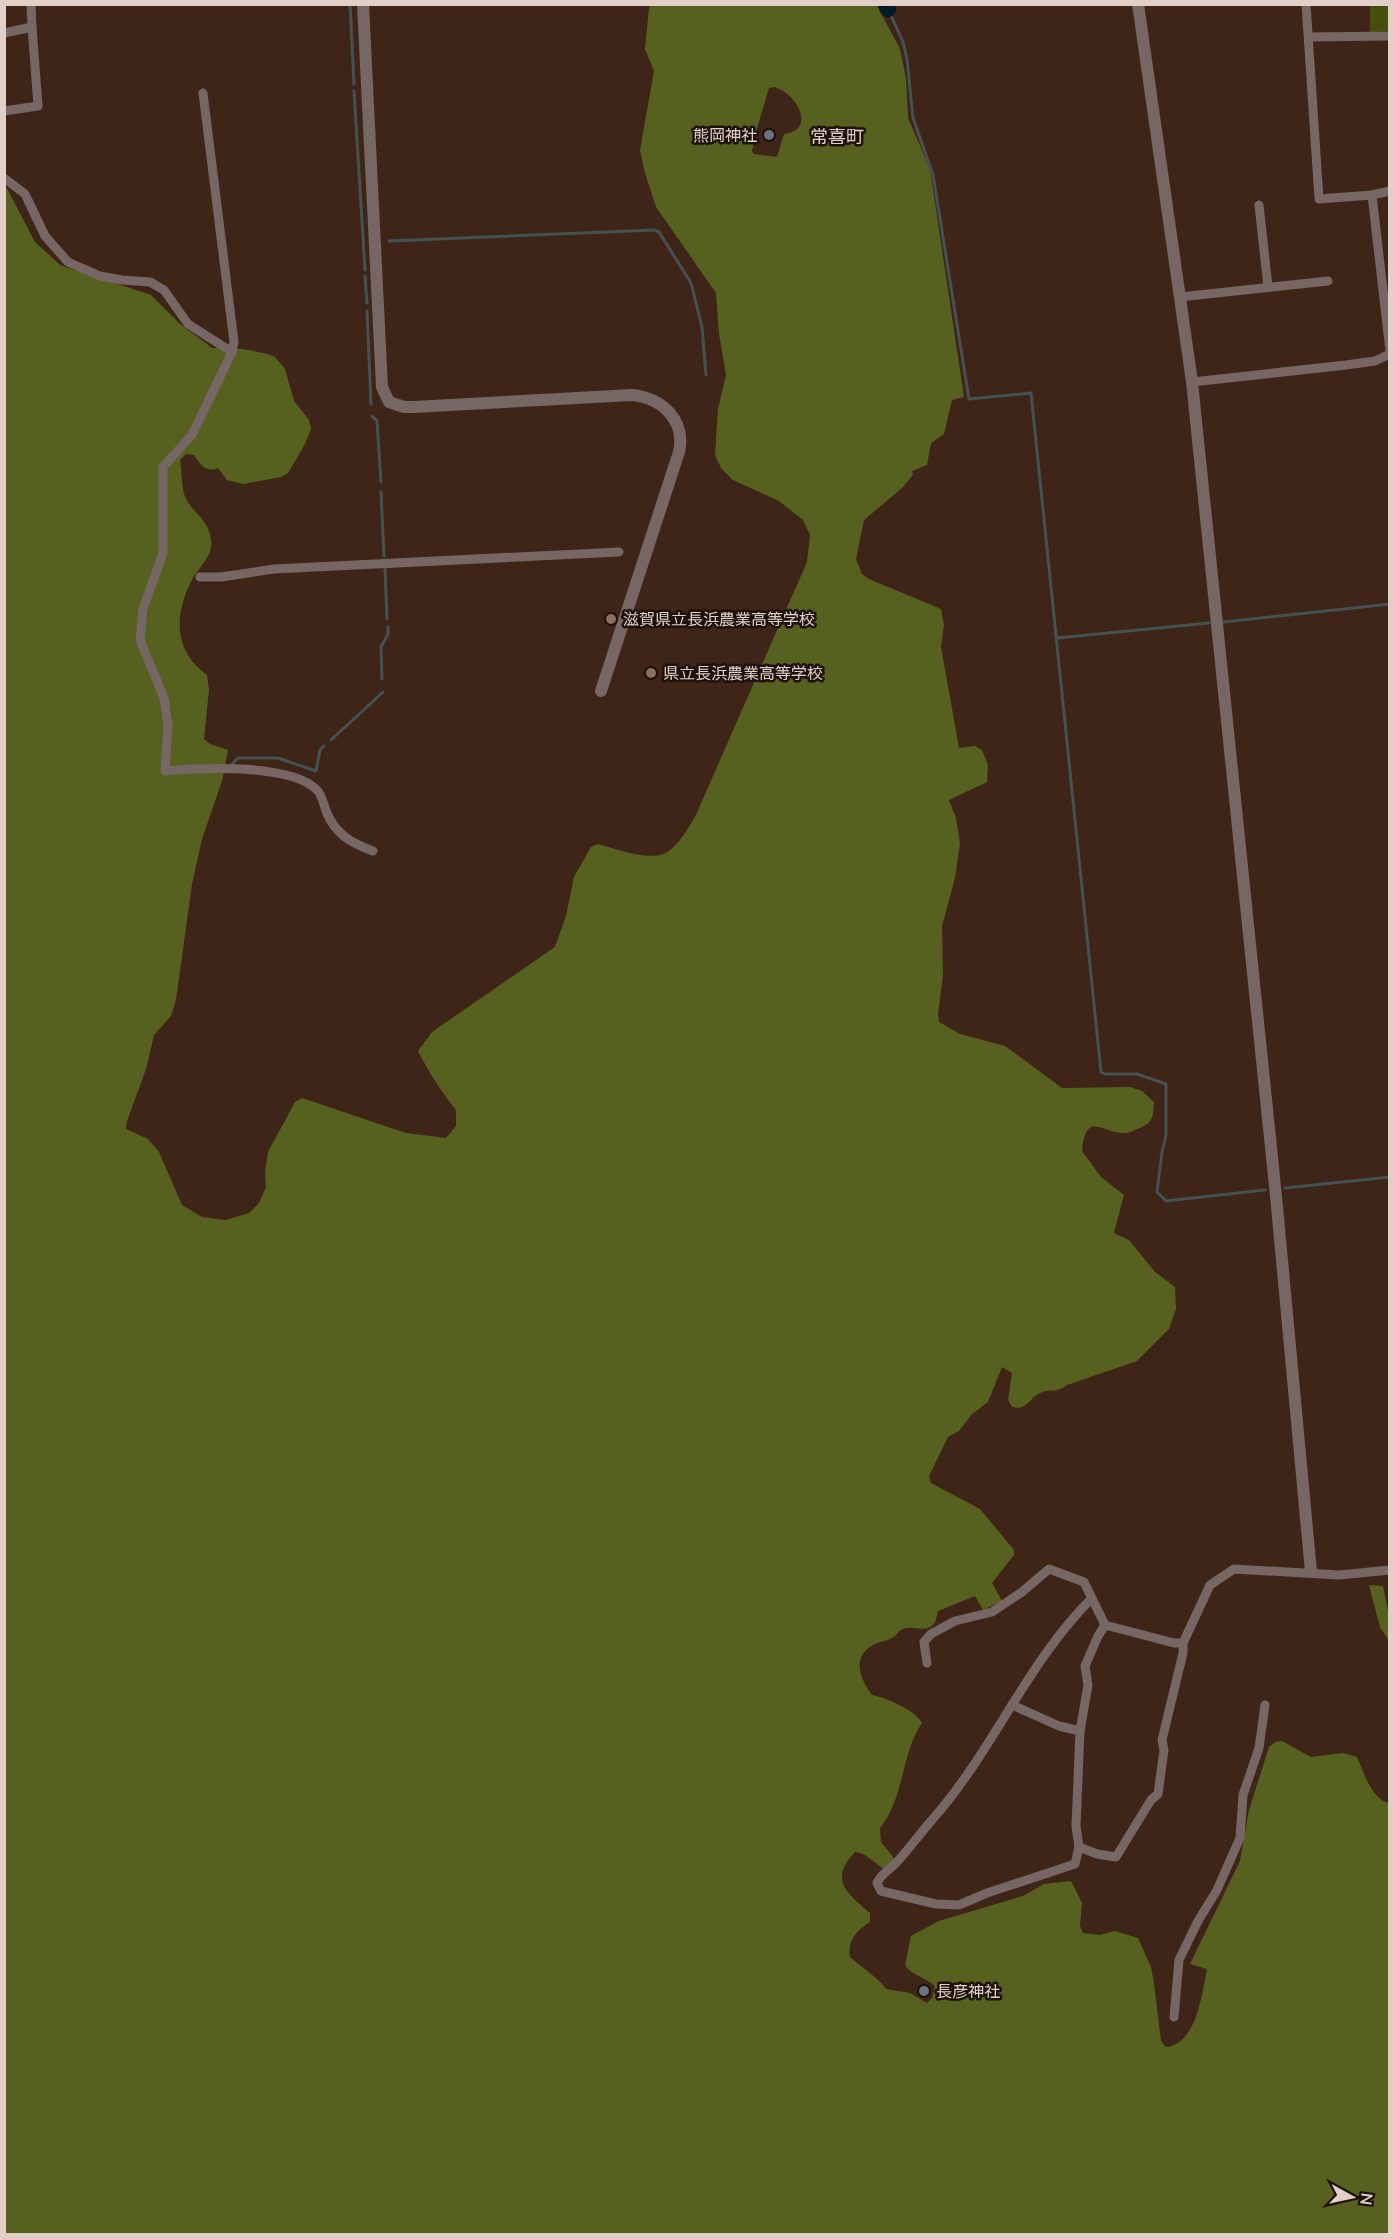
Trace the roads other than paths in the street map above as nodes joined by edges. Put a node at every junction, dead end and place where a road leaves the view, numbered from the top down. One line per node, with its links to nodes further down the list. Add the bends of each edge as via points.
1 (31, 4): 5 (street)
2 (363, 4): 23 (street, via 382,387 389,402 414,407 632,395 655,400 676,423 679,452)
3 (1138, 4): 17 (street)
4 (1306, 4): 8 (street)
5 (32, 27): 6 (street); 10 (street, via 38,106)
6 (4, 33)
7 (1389, 36): 8 (street)
8 (1309, 37): 13 (street, via 1319,200)
9 (203, 93): 18 (street, via 234,342)
10 (4, 111)
11 (4, 178): 18 (street, via 25,194 45,236 68,262 100,276 150,282 164,290 188,324)
12 (1389, 191): 13 (street)
13 (1372, 195): 19 (street)
14 (1259, 205): 16 (street)
15 (1328, 281): 16 (street)
16 (1268, 287): 17 (street)
17 (1180, 297): 20 (street)
18 (232, 352): 24 (street, via 192,435 163,467 163,553 143,609 140,640 164,698 168,725 165,771 275,772 305,782 318,791 330,821 350,843)
19 (1389, 353): 20 (street, via 1375,361 1346,366)
20 (1192, 382): 26 (street)
21 (619, 552): 22 (street, via 274,568)
22 (200, 577)
23 (601, 691)
24 (373, 851)
25 (1389, 1570): 26 (street, via 1339,1575)
26 (1311, 1572): 29 (street, via 1234,1569 1210,1585)
27 (1091, 1599): 28 (street); 30 (street, via 1084,1582 1049,1569 992,1612 955,1621 931,1634 924,1642); 31 (street, via 1043,1657)
28 (1105, 1625): 29 (street); 33 (street, via 1085,1666 1088,1685)
29 (1183, 1643): 34 (street, via 1162,1740 1158,1794 1116,1857)
30 (927, 1663)
31 (1012, 1705): 33 (street); 34 (street, via 954,1796 879,1878 881,1891 936,1904 959,1905 1075,1864)
32 (1265, 1705): 35 (street, via 1259,1748 1243,1795 1240,1838 1179,1960)
33 (1080, 1731): 34 (street, via 1076,1826)
34 (1079, 1847)
35 (1174, 2017)

